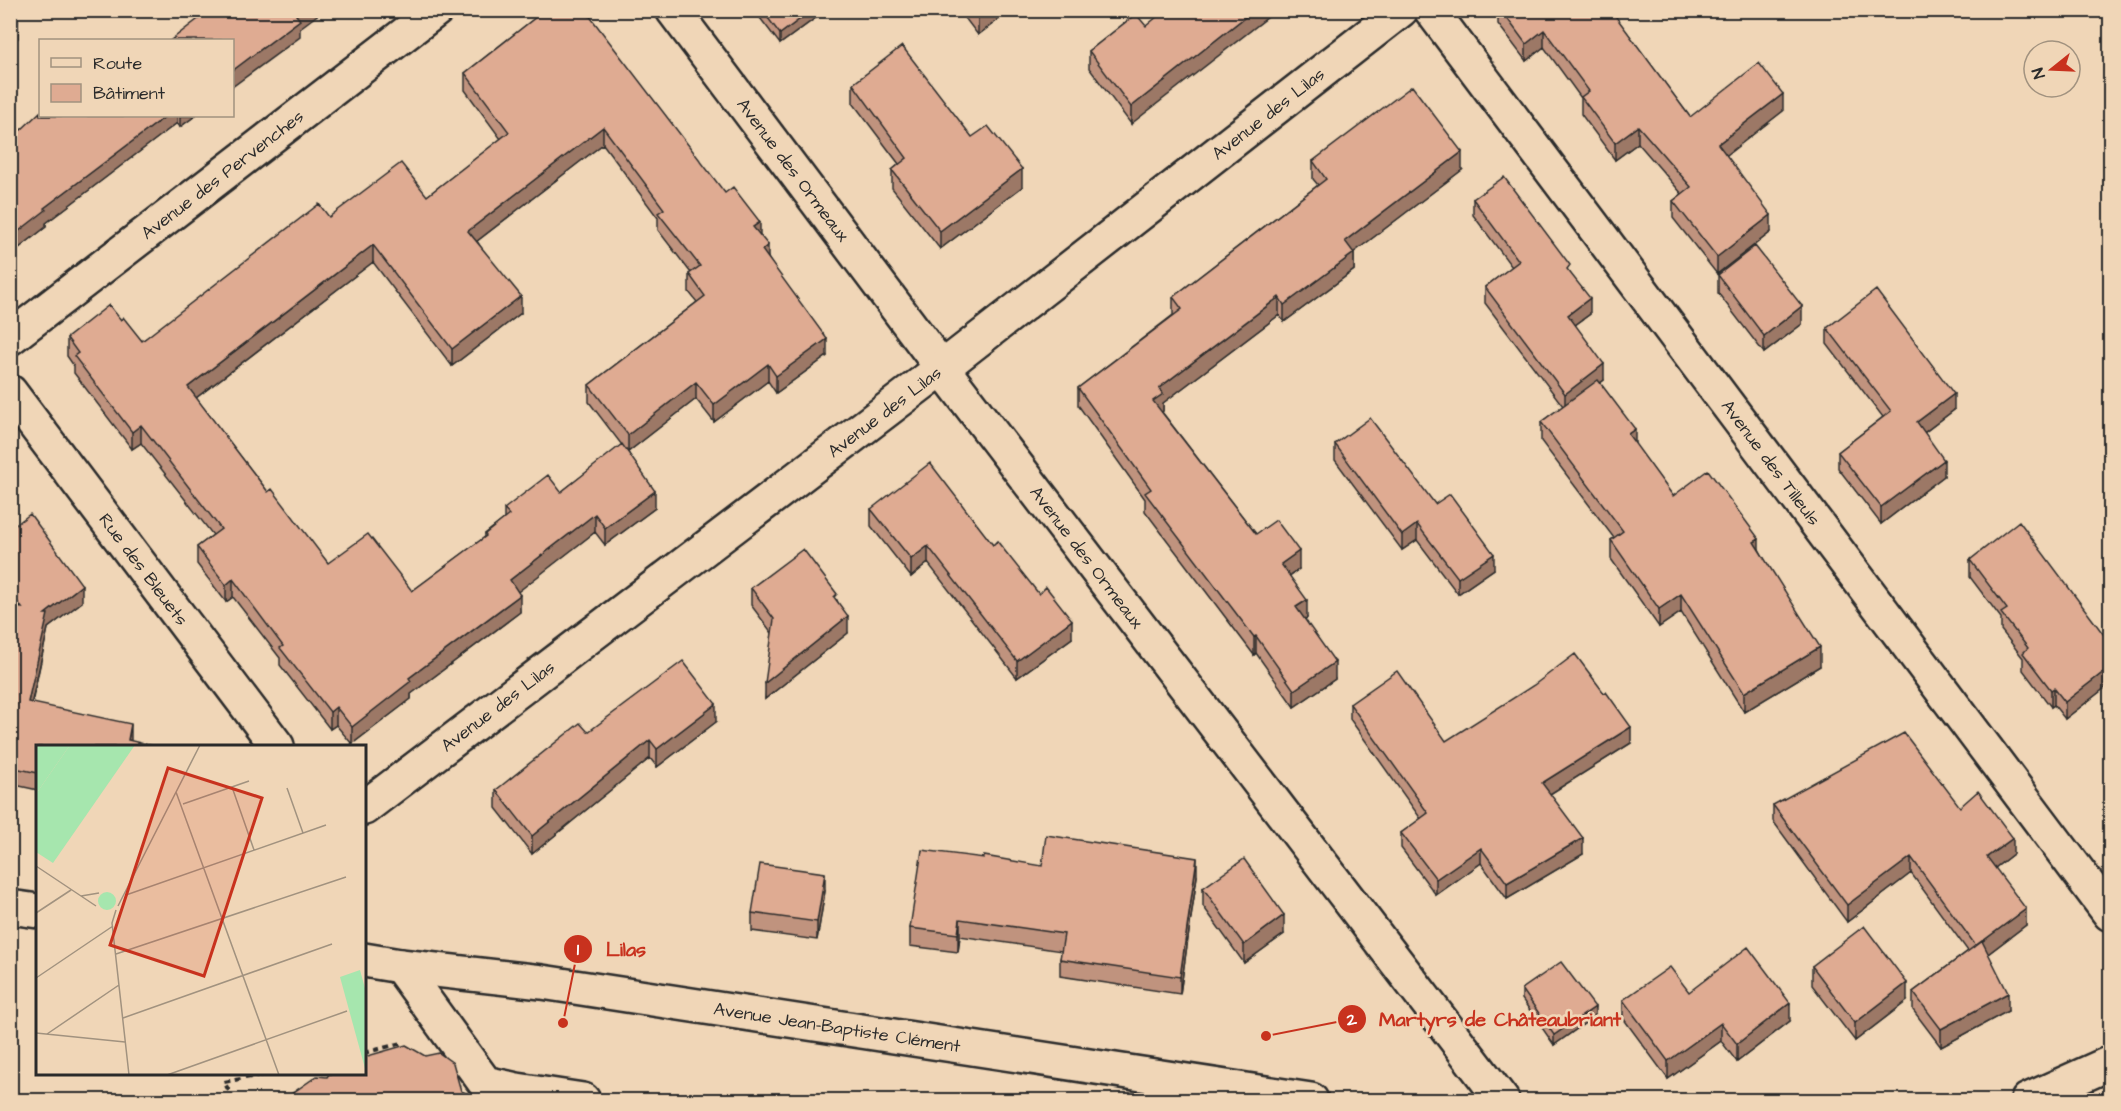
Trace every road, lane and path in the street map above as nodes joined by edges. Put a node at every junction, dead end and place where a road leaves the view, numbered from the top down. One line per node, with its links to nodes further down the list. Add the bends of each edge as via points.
1 (436, 10): 5 (street, Avenue des Pervenches)
2 (673, 10): 6 (street, Avenue des Ormeaux)
3 (1401, 10): 6 (street, Avenue des Lilas)
4 (1431, 10): 10 (street, Avenue des Tilleuls)
5 (10, 338)
6 (942, 368): 9 (street, Avenue des Lilas); 18 (street, Avenue des Ormeaux)
7 (10, 392): 8 (street, Rue des Bleuets)
8 (275, 745)
9 (366, 806)
10 (2110, 914)
11 (366, 960): 12 (street, Avenue Jean-Baptiste Clément)
12 (400, 966): 16 (street, via 485,1083); 17 (street, Avenue Jean-Baptiste Clément, via 542,982)
13 (2110, 1063): 19 (street)
14 (262, 1075): 15 (path, via 224,1082)
15 (234, 1101)
16 (584, 1101)
17 (1311, 1101)
18 (1502, 1101)
19 (2028, 1101)

